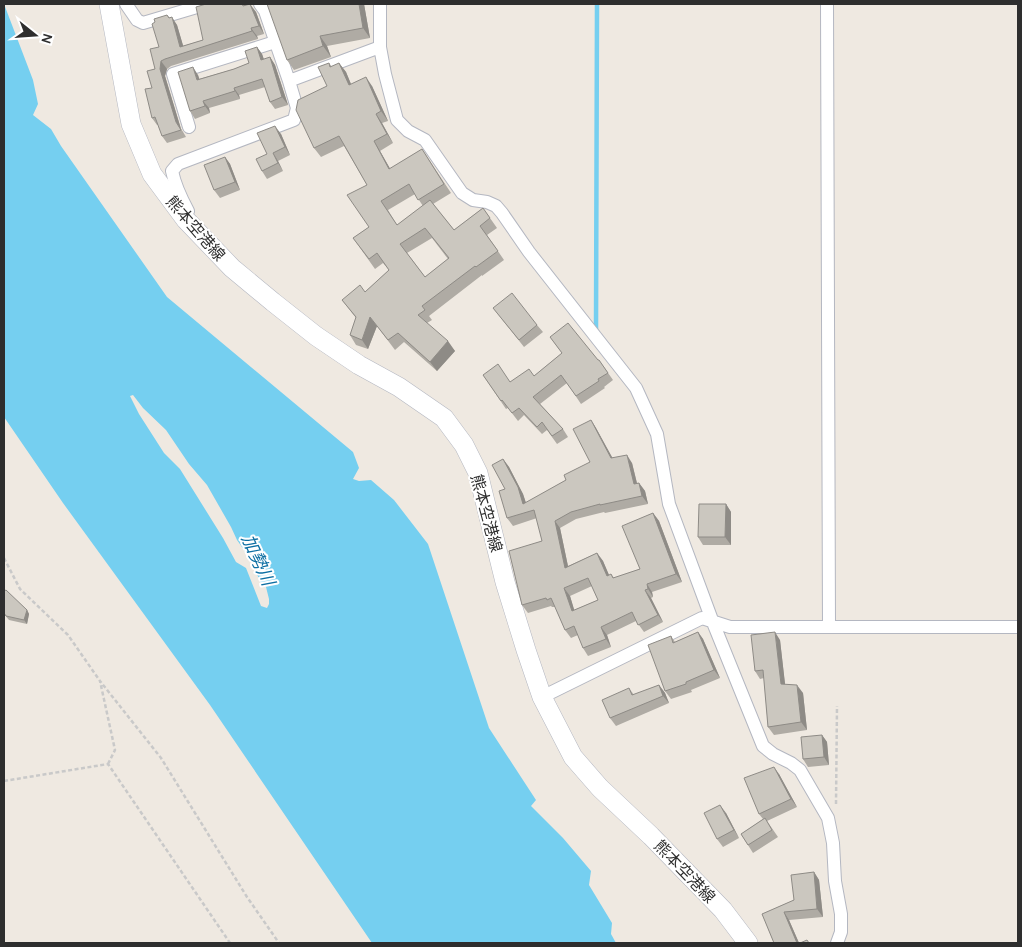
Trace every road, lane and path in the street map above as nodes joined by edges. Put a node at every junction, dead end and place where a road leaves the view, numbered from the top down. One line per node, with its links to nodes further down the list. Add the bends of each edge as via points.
1 (109, 4): 11 (main road, 熊本空港線, via 131,124 152,174)
2 (126, 4): 3 (street, via 143,23)
3 (207, 4)
4 (260, 4): 7 (street)
5 (380, 4): 8 (street)
6 (827, 4): 14 (street)
7 (275, 42): 9 (street); 10 (street, via 173,74)
8 (380, 47): 9 (street); 13 (street, via 397,120 425,140 462,194 496,206 636,388 657,434 669,504)
9 (288, 81): 11 (street, via 297,108 294,120 178,164 172,171 188,211)
10 (189, 127)
11 (186, 220): 17 (main road, 熊本空港線, via 232,268 316,336 444,418 464,445 478,472 504,582)
12 (4, 558): 16 (path, via 20,589 68,635)
13 (712, 620): 14 (street, via 730,626); 17 (street, via 702,618); 21 (street, via 763,746 800,770)
14 (829, 627): 15 (street)
15 (1018, 627)
16 (100, 681): 19 (path, via 115,750); 23 (path, via 160,758)
17 (542, 697): 24 (main road, 熊本空港線, via 573,757 723,910)
18 (837, 706): 21 (path, via 837,803)
19 (108, 764): 20 (path); 22 (path)
20 (4, 781)
21 (828, 818): 25 (street, via 841,914)
22 (230, 943)
23 (278, 943)
24 (748, 943)
25 (837, 943)

